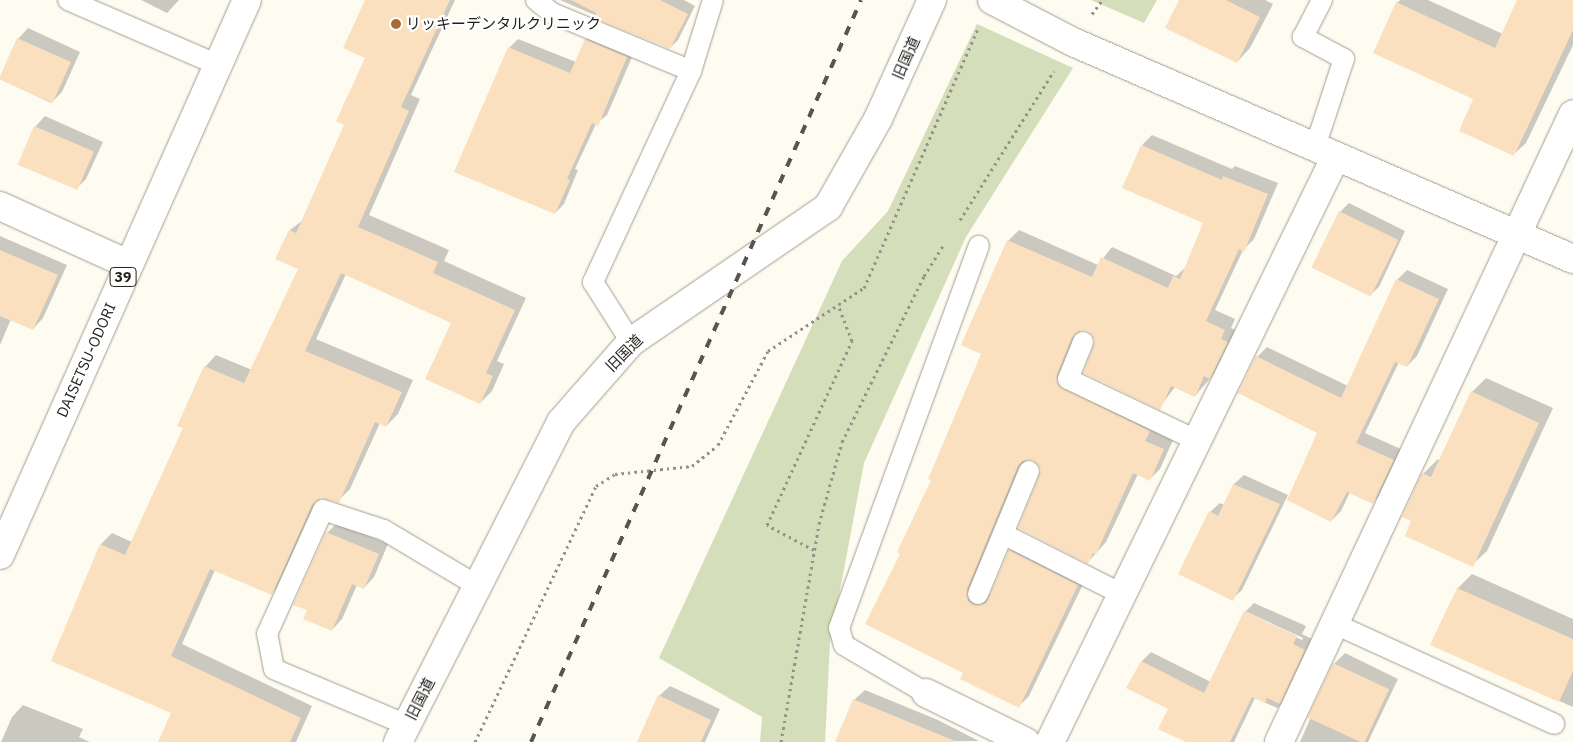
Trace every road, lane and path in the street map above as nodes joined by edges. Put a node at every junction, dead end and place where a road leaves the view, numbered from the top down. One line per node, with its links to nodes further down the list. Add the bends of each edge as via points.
1 (68, 0): 9 (lane)
2 (247, 0): 9 (main road, DAISETSU-ODORI / 39)
3 (536, 0): 10 (lane, via 552,13)
4 (713, 0): 10 (lane)
5 (932, 0): 19 (main road, 旧国道, via 878,118 828,208)
6 (992, 0): 12 (main road, via 1072,42)
7 (1322, 0): 12 (lane, via 1303,37 1344,59)
8 (979, 27): 18 (path, via 864,288)
9 (218, 65): 17 (main road, DAISETSU-ODORI / 39)
10 (691, 71): 19 (lane, via 593,282)
11 (1573, 114): 14 (main road)
12 (1325, 151): 14 (main road); 21 (main road)
13 (0, 206): 17 (main road)
14 (1518, 234): 16 (main road); 29 (main road)
15 (979, 246): 30 (lane, via 839,628 844,644)
16 (1573, 259)
17 (128, 264): 25 (main road, DAISETSU-ODORI / 39)
18 (838, 305): 24 (path, via 852,341 768,525); 34 (path, via 768,351 718,445 692,466 615,474 596,486)
19 (631, 342): 26 (main road, 旧国道, via 561,422)
20 (1083, 342): 21 (lane, via 1068,379)
21 (1198, 440): 28 (main road)
22 (1029, 471): 23 (lane)
23 (1003, 534): 27 (lane); 28 (lane)
24 (814, 550)
25 (0, 555)
26 (478, 586): 32 (main road, 旧国道); 32 (lane, via 384,530 324,510 267,634 274,669)
27 (978, 594)
28 (1122, 594): 35 (main road)
29 (1335, 624): 31 (lane); 36 (main road)
30 (926, 693): 33 (main road)
31 (1554, 724)
32 (402, 734)
33 (1021, 741)
34 (475, 742)
35 (1050, 742)
36 (1279, 742)

